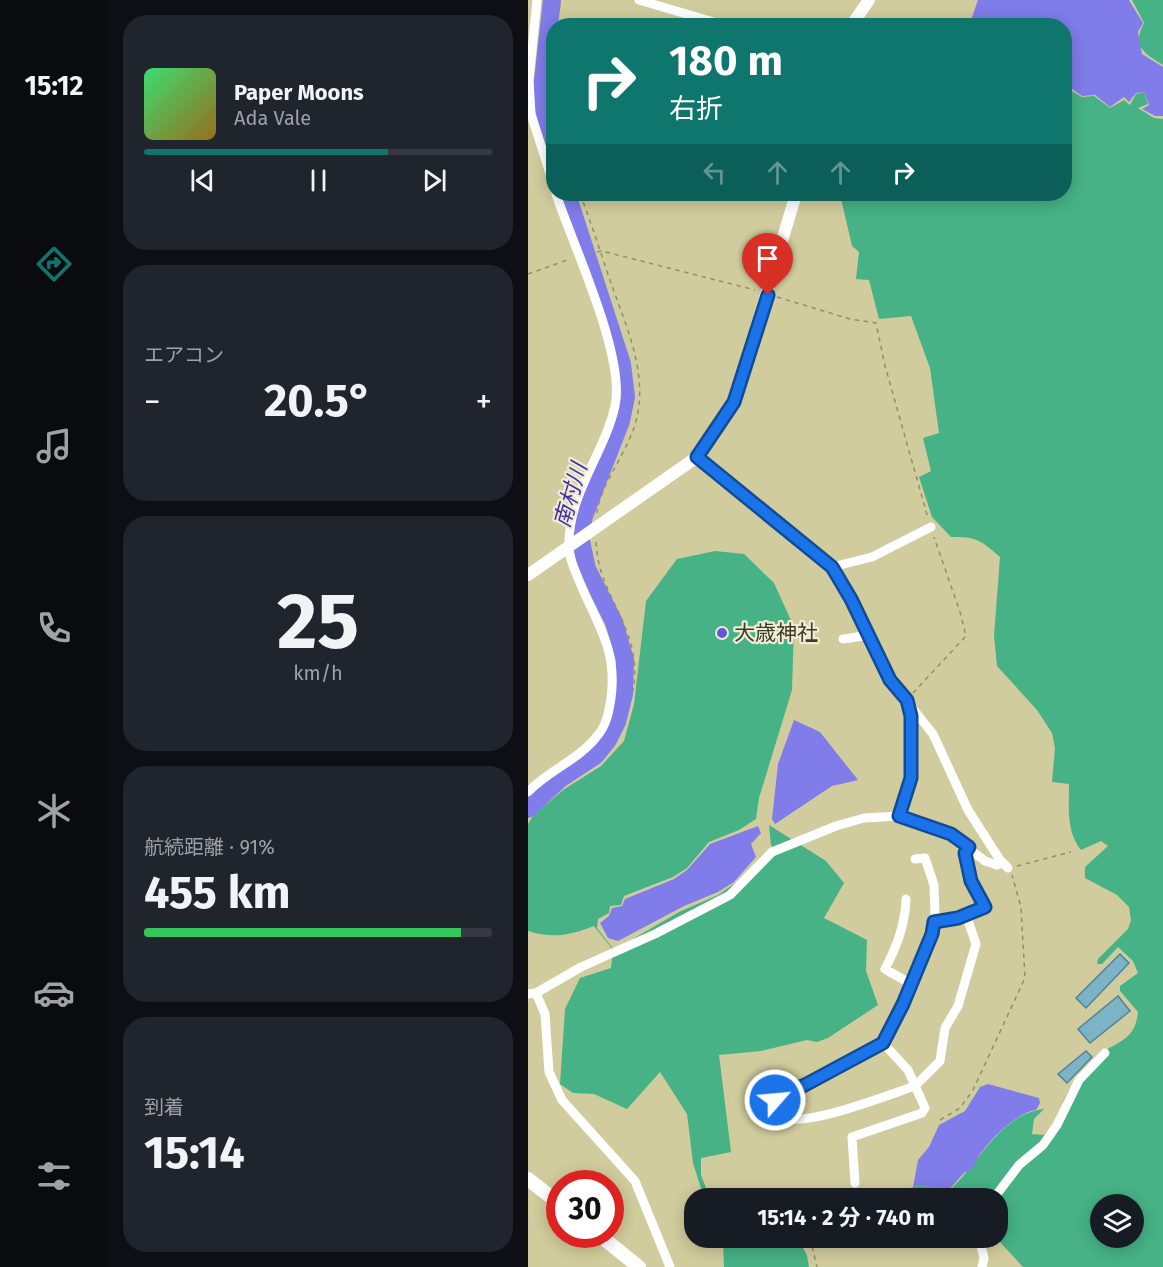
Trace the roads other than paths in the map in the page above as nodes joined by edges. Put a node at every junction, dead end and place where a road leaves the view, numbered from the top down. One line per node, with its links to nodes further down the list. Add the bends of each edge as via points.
1 (537, 0): 6 (street, via 529,80 531,114)
2 (639, 0): 4 (street)
3 (869, 0): 5 (street)
4 (700, 18)
5 (857, 18)
6 (546, 161)
7 (558, 201): 11 (street, via 612,354 616,383 616,404 608,430 581,486 571,519)
8 (794, 201): 9 (street, via 734,402)
9 (697, 457): 11 (street); 12 (street)
10 (931, 528): 12 (street, via 872,557)
11 (569, 548): 13 (street); 17 (street, via 581,587 611,650 614,679 608,718 598,735 573,759)
12 (832, 567): 14 (street)
13 (528, 575)
14 (870, 635): 15 (street); 16 (street, via 890,680)
15 (843, 639)
16 (907, 700): 18 (street, via 911,716 911,778); 19 (street, via 933,734 968,810 1005,866 985,861)
17 (528, 792)
18 (899, 816): 19 (street, via 951,834); 25 (street, via 864,818 772,852 730,895)
19 (969, 847): 22 (street, via 965,853 971,881 985,907)
20 (915, 859): 23 (street, via 926,858 934,885)
21 (906, 899): 24 (street, via 906,918 885,969)
22 (966, 915): 23 (street); 28 (street, via 976,944 958,1006 945,1028 940,1061)
23 (934, 922): 24 (street)
24 (912, 984): 26 (street)
25 (532, 993): 36 (street, via 545,1014 549,1072 562,1100 635,1181)
26 (883, 1043): 28 (street, via 908,1070); 28 (street, via 803,1086 777,1093 779,1117 819,1117)
27 (1105, 1053): 31 (street, via 1079,1080 1043,1145 1019,1165)
28 (915, 1086): 30 (street, via 925,1108 922,1113 852,1137)
29 (528, 1179): 32 (main road)
30 (855, 1183)
31 (1002, 1188)
32 (546, 1193)
33 (615, 1248): 35 (main road)
34 (982, 1248): 37 (street)
35 (639, 1267)
36 (670, 1267)
37 (982, 1267)

